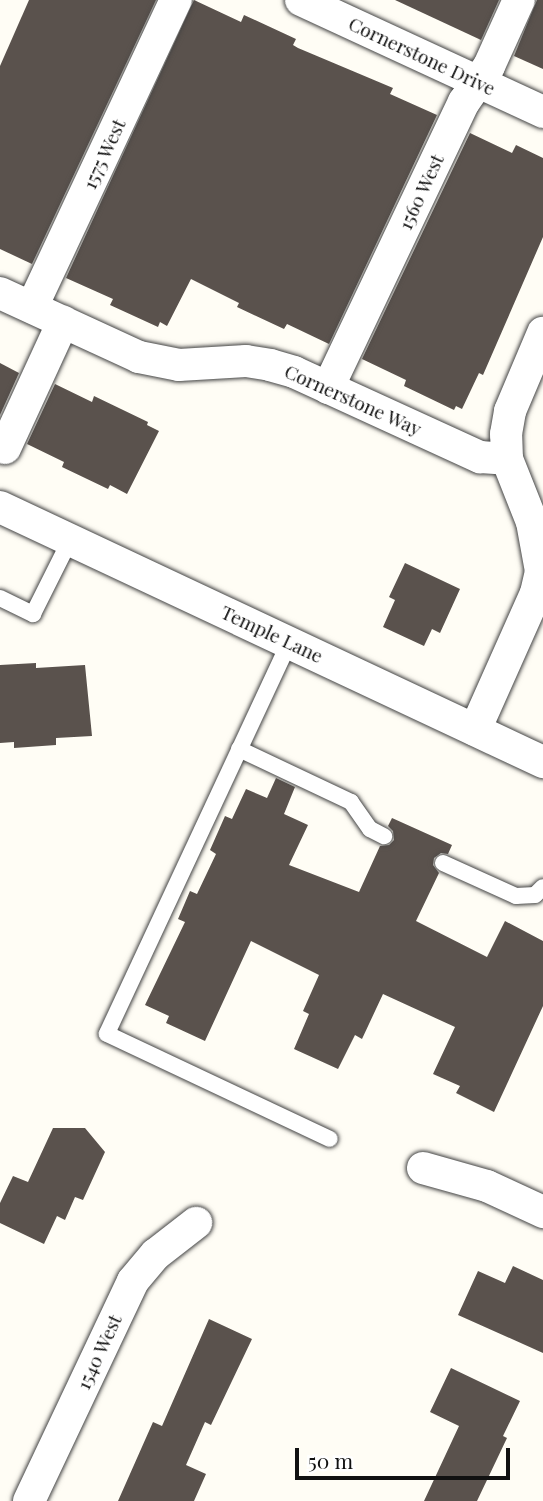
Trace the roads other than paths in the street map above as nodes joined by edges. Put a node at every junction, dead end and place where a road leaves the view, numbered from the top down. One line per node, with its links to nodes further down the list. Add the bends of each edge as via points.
1 (176, 0): 7 (street, 1575 West)
2 (301, 0): 4 (street, Cornerstone Drive)
3 (519, 0): 4 (street, 1560 West)
4 (478, 82): 5 (street, Cornerstone Drive); 10 (street, 1560 West, via 464,102)
5 (543, 112)
6 (0, 293): 7 (street, Cornerstone Way)
7 (32, 307): 8 (street, Cornerstone Way)
8 (63, 322): 10 (street, Cornerstone Way, via 158,363 246,361 270,365); 11 (street)
9 (543, 333): 12 (street, via 510,411)
10 (328, 388): 12 (street, Cornerstone Way, via 480,457)
11 (5, 448)
12 (507, 460): 17 (street, via 532,522 541,571 537,593)
13 (0, 507): 14 (street, Temple Lane)
14 (70, 540): 15 (lane, via 33,614); 16 (street, Temple Lane)
15 (0, 598)
16 (289, 643): 17 (street, Temple Lane); 18 (lane)
17 (475, 730): 19 (street, Temple Lane)
18 (239, 749): 20 (lane, via 351,802 370,829); 23 (lane, via 107,1034)
19 (543, 762)
20 (384, 835)
21 (443, 863): 22 (lane, via 516,896 535,895)
22 (543, 887)
23 (330, 1139)
24 (423, 1168): 25 (street, via 487,1186)
25 (543, 1212)
26 (196, 1223): 27 (street, 1540 West, via 156,1254 133,1281)
27 (29, 1501)

